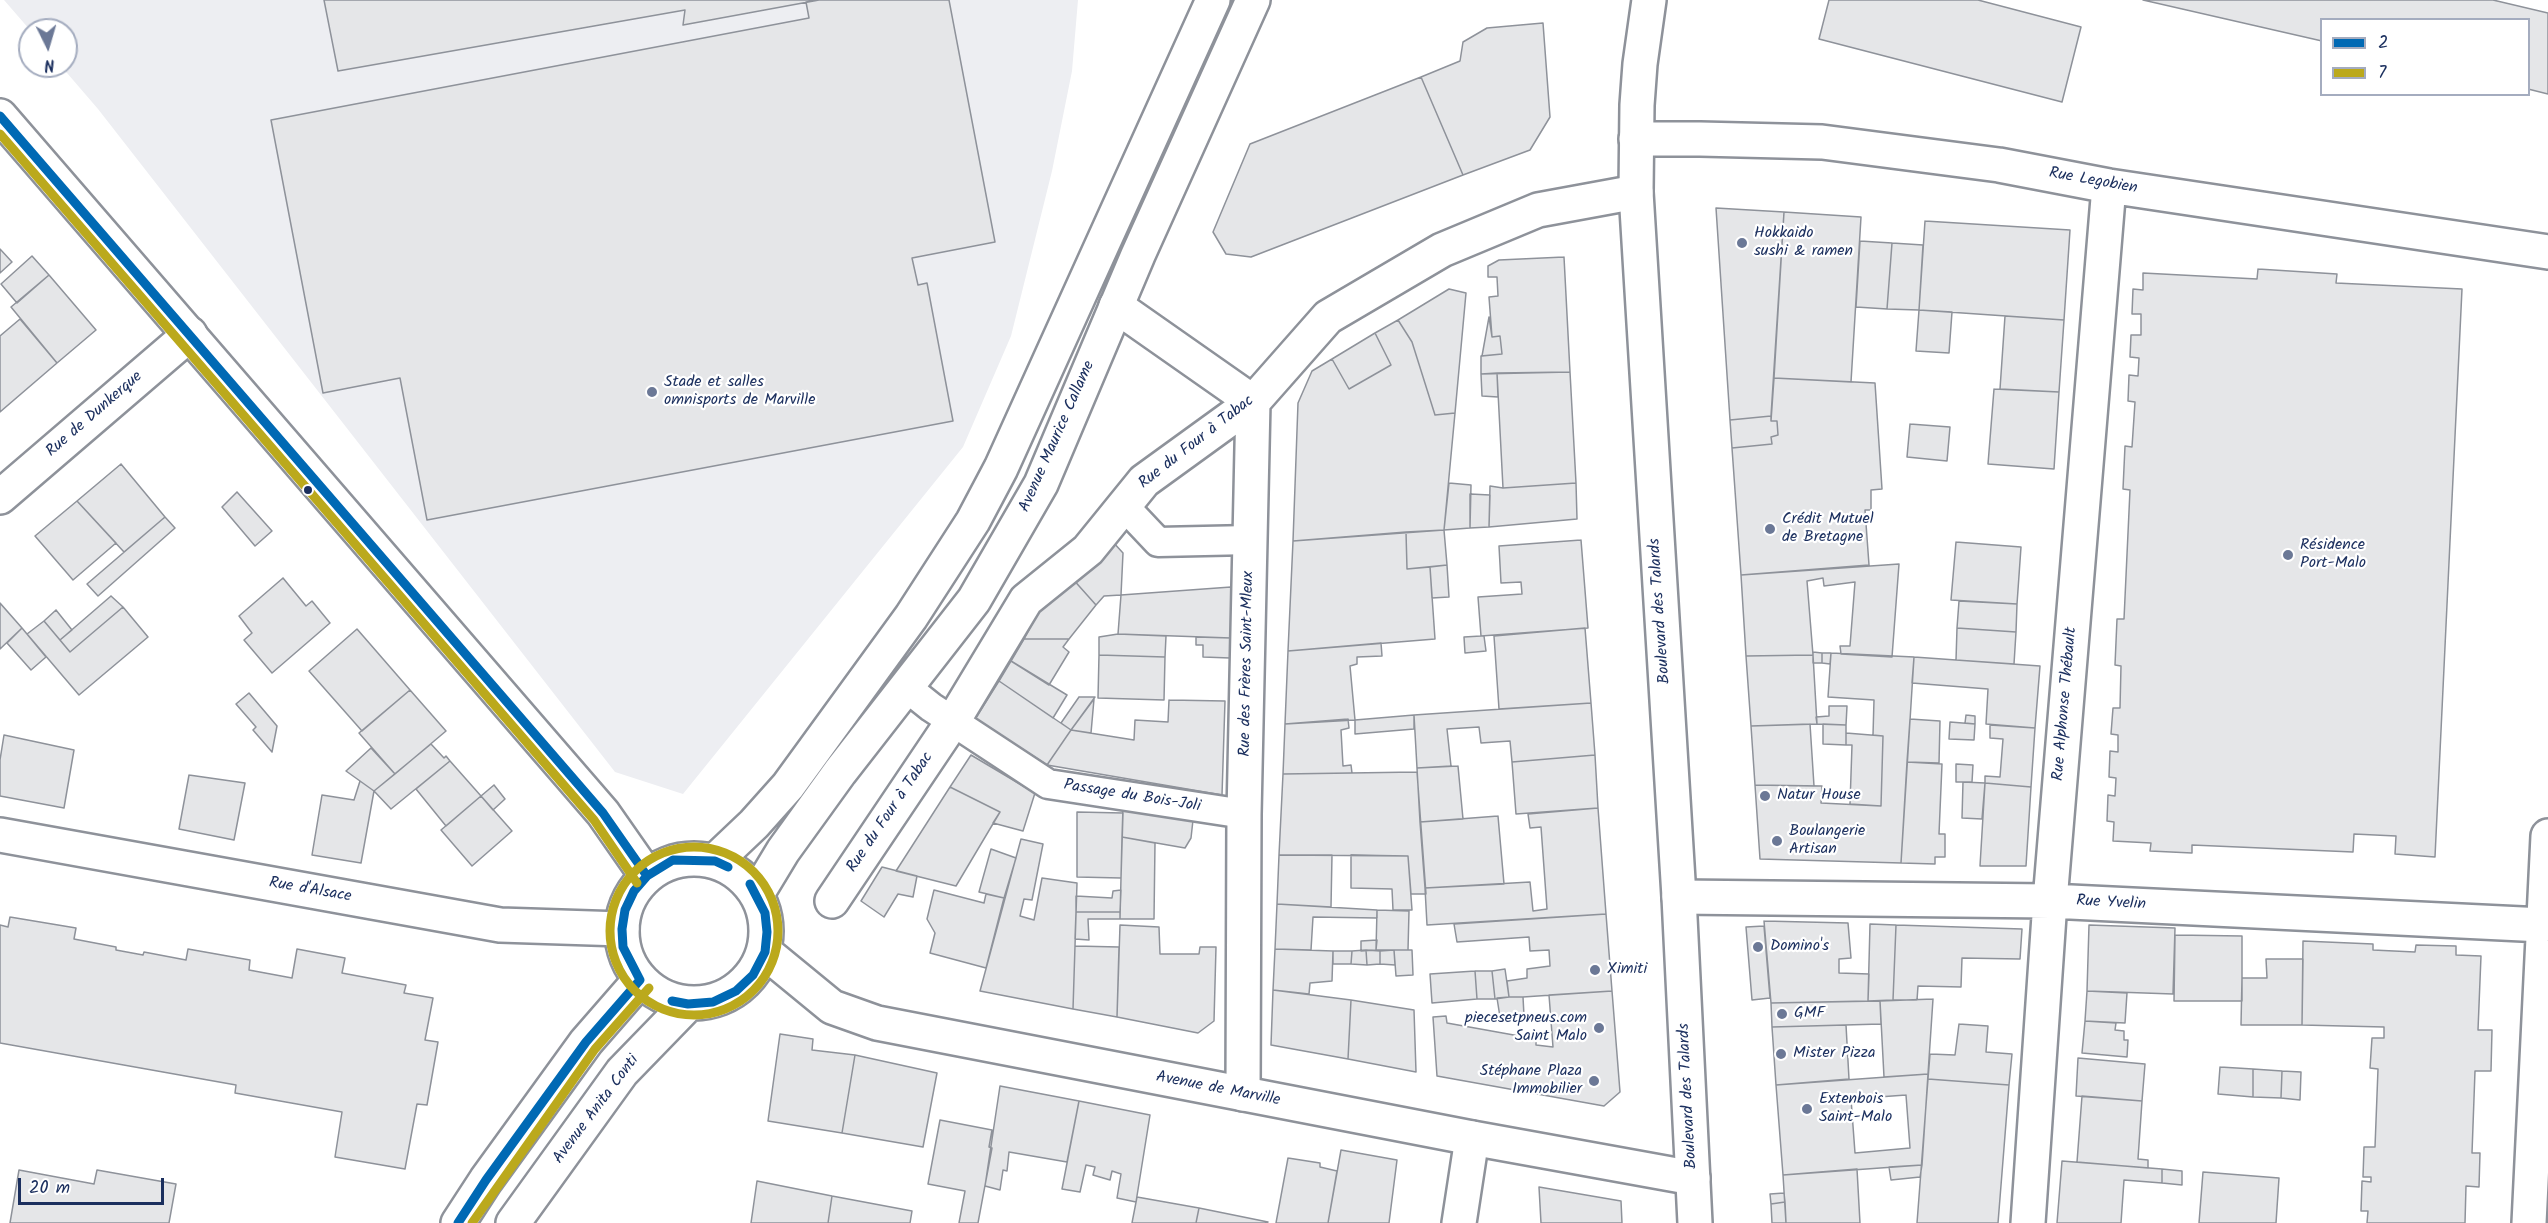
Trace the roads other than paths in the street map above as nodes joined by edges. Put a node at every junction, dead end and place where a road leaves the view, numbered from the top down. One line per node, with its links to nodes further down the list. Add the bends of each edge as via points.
1 (1213, 0): 20 (street, via 1001,468 973,521 911,617 788,786)
2 (1253, 0): 9 (street, Avenue Maurice Callame)
3 (1649, 0): 5 (street, Boulevard des Talards, via 1640,64)
4 (0, 116): 10 (street)
5 (1636, 139): 6 (street, Rue Legobien, via 1822,142 1999,165); 7 (street, Boulevard des Talards)
6 (2109, 186): 8 (street, Rue Legobien); 25 (street, Rue Alphonse Thébault)
7 (1636, 192): 11 (street, Rue du Four à Tabac, via 1538,210 1442,250 1328,317); 23 (street, Boulevard des Talards)
8 (2548, 252)
9 (1116, 306): 11 (street); 15 (street, Avenue Maurice Callame, via 1041,484 974,600)
10 (190, 334): 12 (street, Rue de Dunkerque); 21 (street, via 603,813)
11 (1253, 402): 13 (street, Rue du Four à Tabac, via 1144,481); 14 (street, Rue des Frères Saint-Mleux)
12 (0, 497)
13 (1124, 506): 14 (lane, via 1158,542); 16 (street, Rue du Four à Tabac, via 1088,550 1026,600)
14 (1250, 540): 17 (street, Rue des Frères Saint-Mleux)
15 (906, 687): 16 (lane, Passage du Bois-Joli); 22 (street, Avenue Maurice Callame, via 783,851)
16 (953, 721): 17 (lane, Passage du Bois-Joli, via 1048,784); 24 (street, Rue du Four à Tabac)
17 (1244, 814): 32 (street, Rue des Frères Saint-Mleux)
18 (0, 835): 27 (street, Rue d'Alsace, via 500,925)
19 (2548, 836): 26 (street)
20 (715, 861): 21 (street, via 673,860); 22 (street, via 741,875)
21 (647, 876): 27 (street, via 625,910)
22 (757, 894): 28 (street, via 765,913)
23 (1679, 897): 25 (street, Rue Yvelin); 34 (street, Boulevard des Talards)
24 (832, 901)
25 (2050, 901): 26 (street, Rue Yvelin); 39 (street, Rue Alphonse Thébault)
26 (2543, 925): 31 (street)
27 (622, 929): 29 (street, via 623,947)
28 (765, 952): 30 (street, via 753,975 736,992 713,1002); 32 (street, Avenue de Marville, via 832,1006 877,1023)
29 (640, 980): 30 (street, via 657,994); 35 (street, via 586,1042)
30 (688, 1004): 36 (street, Avenue Anita Conti, via 622,1072)
31 (2542, 1065): 40 (street)
32 (1243, 1094): 33 (street, Avenue de Marville)
33 (1472, 1138): 34 (street, Avenue de Marville); 37 (street)
34 (1693, 1178): 38 (street, Boulevard des Talards)
35 (458, 1223)
36 (513, 1223)
37 (1459, 1223)
38 (1695, 1223)
39 (2028, 1223)
40 (2529, 1223)

